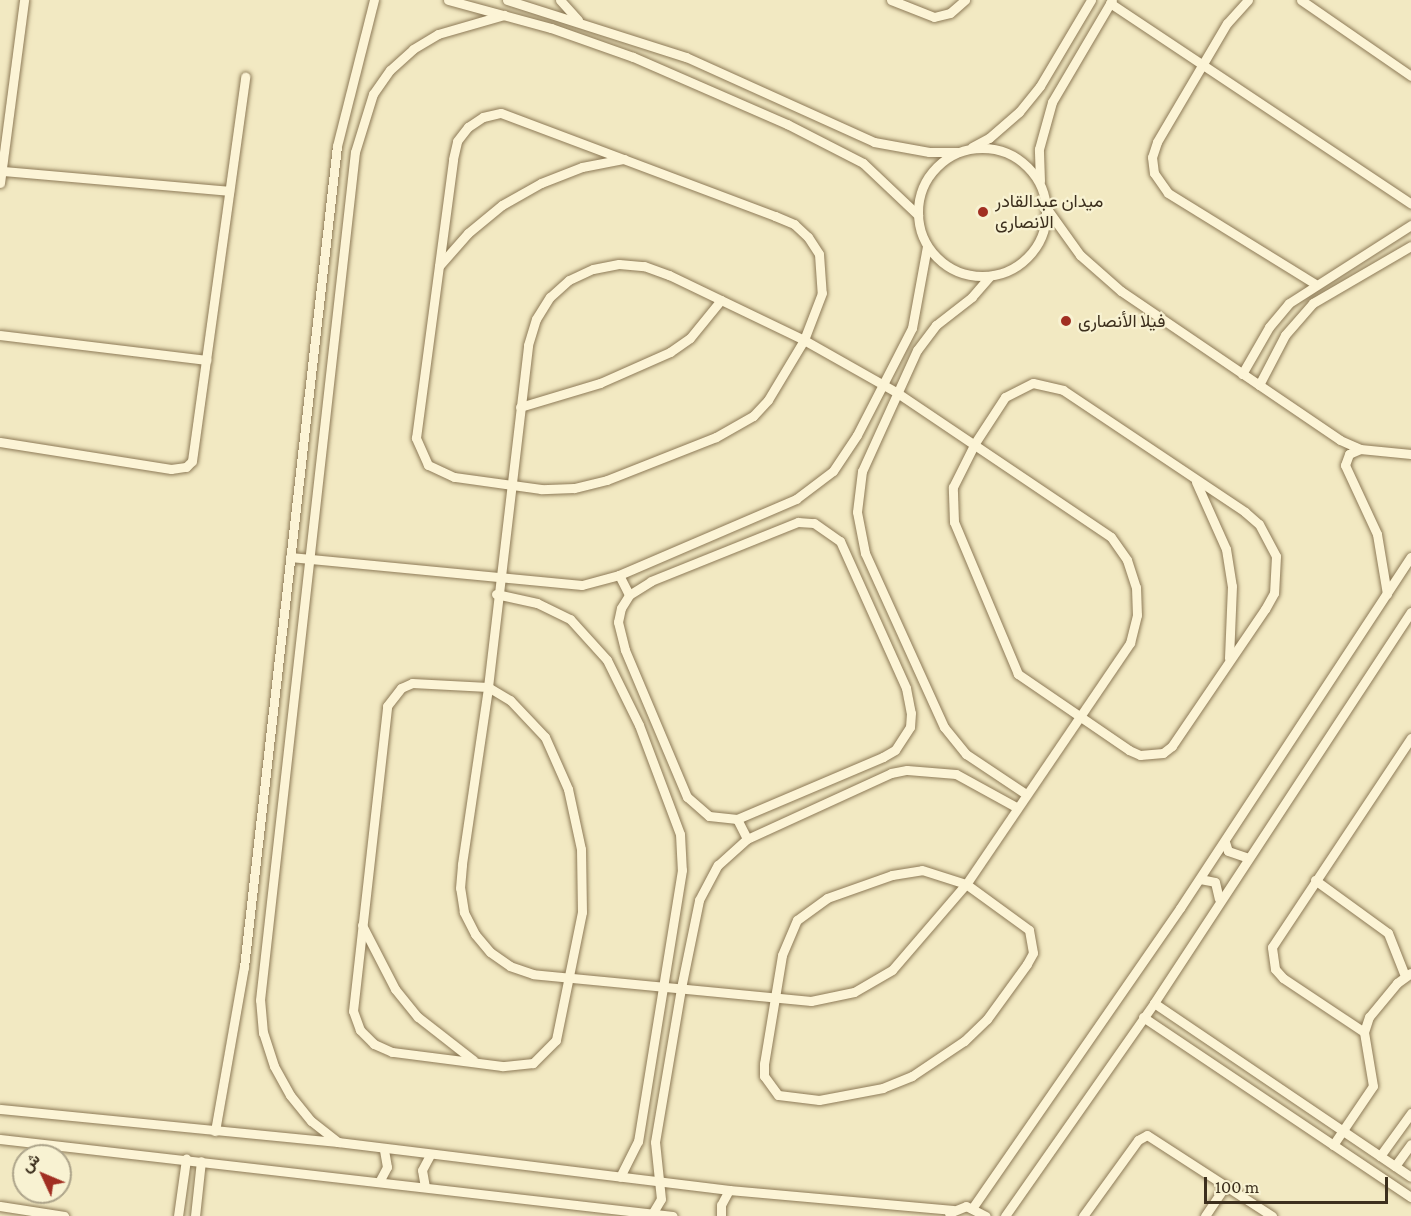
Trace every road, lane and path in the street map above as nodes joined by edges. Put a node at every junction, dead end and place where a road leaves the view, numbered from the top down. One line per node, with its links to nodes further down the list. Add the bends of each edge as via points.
1 (24, 0): 20 (street)
2 (374, 0): 50 (street, via 337,146)
3 (448, 0): 12 (street)
4 (507, 0): 13 (street)
5 (560, 0): 13 (street)
6 (891, 0): 7 (street, via 934,17 950,14)
7 (966, 0)
8 (1091, 0): 17 (street, via 1020,112 989,138)
9 (1248, 0): 14 (street, via 1232,16)
10 (1301, 0): 15 (street)
11 (1111, 1): 14 (street); 21 (street, via 1052,102 1039,149)
12 (504, 15): 26 (street, via 664,69 842,149 883,179); 52 (street, via 438,34 412,49 373,94 362,122 355,152)
13 (579, 22): 18 (street, via 686,57 874,142 920,151)
14 (1203, 65): 24 (street); 32 (street, via 1156,142 1152,158 1157,181 1168,193)
15 (1411, 76)
16 (245, 77): 23 (street)
17 (969, 148): 18 (street); 21 (street, via 1009,153 1024,162)
18 (958, 152): 26 (street, via 944,160 924,184)
19 (625, 158): 30 (street, via 582,167 512,199 468,233); 30 (street, via 519,116 501,113 483,117 468,126 457,141); 35 (street, via 775,216 808,237 824,273 822,293)
20 (2, 171): 22 (street); 23 (street)
21 (1040, 181): 25 (street)
22 (0, 183)
23 (229, 191): 36 (street)
24 (1411, 204)
25 (1047, 209): 31 (street, via 1046,226 1028,258 1014,268); 37 (street, via 1093,269)
26 (918, 215): 28 (street)
27 (1411, 225): 32 (street)
28 (927, 246): 31 (street, via 954,270); 38 (street, via 918,310)
29 (1411, 246): 39 (street, via 1312,303 1285,335)
30 (439, 266): 47 (street, via 417,424 420,453 440,473)
31 (990, 276): 40 (street, via 926,337)
32 (1314, 283): 37 (street, via 1278,314)
33 (721, 300): 35 (street); 41 (street, via 690,338 670,352 600,383); 41 (street, via 644,266 601,267 569,280 550,297 536,320 528,345)
34 (0, 335): 36 (street)
35 (804, 340): 38 (street); 47 (street, via 768,400 736,428 591,485 558,489)
36 (206, 360): 42 (street, via 195,451 186,468 171,469)
37 (1242, 374): 39 (street)
38 (883, 384): 40 (street); 53 (street, via 847,453 816,486)
39 (1259, 385): 44 (street, via 1340,440)
40 (896, 392): 43 (street); 48 (street, via 862,471)
41 (520, 407): 47 (street)
42 (0, 442)
43 (975, 443): 46 (street, via 1005,397 1018,388 1048,384 1063,390); 63 (street, via 953,487 954,522 1011,664 1027,684); 63 (street, via 1089,519 1111,537 1127,560 1137,596 1130,643)
44 (1360, 449): 45 (street); 56 (street, via 1349,454 1346,471 1377,534)
45 (1411, 454)
46 (1195, 481): 59 (street, via 1213,514 1227,558 1234,623); 59 (street, via 1259,524 1276,556 1274,593)
47 (510, 484): 54 (street)
48 (859, 533): 49 (street); 60 (street, via 864,553)
49 (840, 541): 57 (street, via 814,523 798,522 651,581); 62 (street)
50 (290, 557): 52 (street); 89 (street, via 244,967)
51 (1411, 557): 56 (street)
52 (311, 559): 54 (street); 92 (street, via 260,1000 263,1033 284,1086 311,1121)
53 (619, 575): 54 (street, via 572,586); 57 (street)
54 (498, 580): 55 (street)
55 (496, 594): 61 (street); 80 (street, via 554,610 584,632 608,660 639,725 675,817 682,852)
56 (1387, 594): 71 (street)
57 (629, 595): 69 (street, via 618,622 620,635 687,797 709,816)
58 (1411, 612): 72 (street)
59 (1229, 661): 63 (street, via 1172,746 1163,753 1140,755)
60 (926, 682): 62 (street); 67 (street, via 936,711 954,741 980,764)
61 (488, 687): 77 (street, via 412,683 392,696 385,718); 79 (street, via 529,717 545,737 568,789 581,849 583,880); 79 (street, via 462,864 464,912 490,952 510,966 533,974)
62 (906, 688): 65 (street, via 910,727 904,740)
63 (1078, 717): 67 (street)
64 (1411, 738): 74 (street)
65 (883, 757): 66 (street); 69 (street)
66 (891, 773): 68 (street, via 924,769 956,774); 70 (street)
67 (1026, 794): 68 (street)
68 (1016, 807): 75 (street)
69 (737, 819): 70 (street)
70 (747, 839): 81 (street, via 731,850 707,881 699,900)
71 (1225, 842): 72 (street, via 1228,850); 73 (street)
72 (1248, 858): 76 (street)
73 (1200, 879): 76 (street, via 1215,882); 110 (street)
74 (1315, 880): 78 (street, via 1388,933); 85 (street, via 1276,936 1271,958 1283,978)
75 (966, 884): 82 (street, via 892,970 854,992 811,1001); 82 (street, via 937,873 907,871 810,907 787,936); 82 (street, via 1029,930 1033,953 987,1019 939,1060 912,1076 852,1095 819,1100 778,1095 764,1076)
76 (1219, 899): 83 (street)
77 (361, 923): 86 (street, via 394,989 446,1042); 86 (street, via 352,991 353,1011 360,1030 374,1044 392,1052)
78 (1408, 974): 85 (street, via 1369,1017)
79 (570, 978): 80 (street); 86 (street, via 556,1040 547,1053 518,1067)
80 (663, 986): 81 (street); 102 (street, via 638,1141)
81 (681, 988): 82 (street); 104 (street, via 655,1142)
82 (775, 997)
83 (1154, 1003): 84 (street); 90 (street)
84 (1143, 1017): 94 (street); 119 (street)
85 (1364, 1032): 90 (street, via 1373,1086)
86 (476, 1062)
87 (0, 1109): 89 (street)
88 (1411, 1113): 97 (street)
89 (215, 1131): 92 (street)
90 (1343, 1131): 94 (street); 97 (street)
91 (0, 1139): 98 (street)
92 (338, 1142): 95 (street)
93 (1411, 1144): 100 (street)
94 (1333, 1145): 108 (street)
95 (384, 1150): 96 (street); 103 (street, via 387,1167)
96 (430, 1155): 102 (street); 106 (street, via 422,1170)
97 (1380, 1156): 100 (street)
98 (186, 1159): 99 (street); 114 (street)
99 (201, 1161): 103 (street); 115 (street)
100 (1395, 1166): 101 (street)
101 (1411, 1177)
102 (620, 1178): 104 (street)
103 (379, 1182): 106 (street)
104 (661, 1182): 107 (street); 112 (street, via 661,1199)
105 (1226, 1185): 120 (street, via 1147,1135 1138,1140); 121 (street); 122 (street)
106 (425, 1187): 112 (street)
107 (729, 1190): 111 (street); 117 (street, via 721,1205)
108 (1411, 1197)
109 (0, 1206): 113 (street)
110 (974, 1207): 111 (street); 118 (street)
111 (950, 1213)
112 (652, 1214): 116 (street)
113 (64, 1216)
114 (178, 1216)
115 (195, 1216)
116 (673, 1216)
117 (722, 1216)
118 (986, 1216)
119 (1005, 1216)
120 (1083, 1216)
121 (1204, 1216)
122 (1272, 1216)

